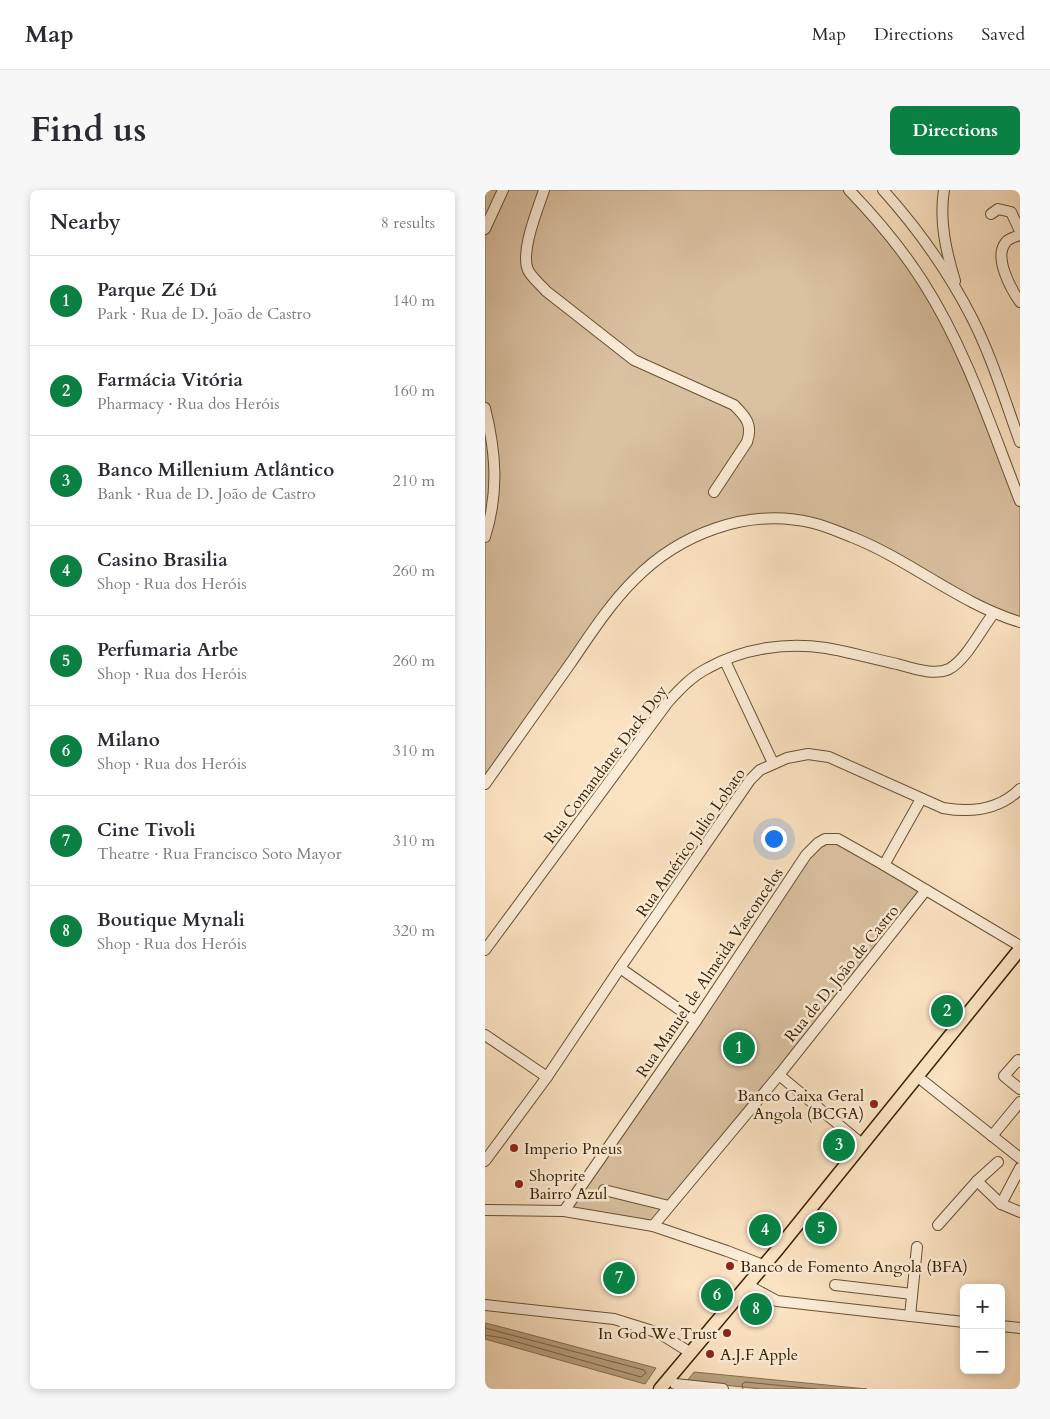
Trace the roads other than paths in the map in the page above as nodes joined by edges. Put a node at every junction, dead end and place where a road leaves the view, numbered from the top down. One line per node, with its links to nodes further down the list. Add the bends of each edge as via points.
1 (503, 190): 7 (street)
2 (544, 190): 14 (street, via 526,254 533,278 634,360 734,405 746,418 750,434 747,442)
3 (849, 190): 15 (street, via 906,256 939,309 979,397)
4 (883, 190): 10 (street, via 917,229)
5 (944, 190): 10 (street, via 941,207 943,231)
6 (991, 214): 8 (street, via 998,209 1011,212)
7 (485, 229)
8 (1020, 231)
9 (1020, 235): 11 (street, via 1007,241 1002,257 1004,271)
10 (960, 296): 13 (street, via 981,339)
11 (1020, 302)
12 (485, 408): 16 (street, via 492,438 495,477 491,517)
13 (1020, 442)
14 (714, 492)
15 (1020, 501)
16 (485, 536)
17 (993, 613): 18 (street); 19 (street, Rua Comandante Dack Doy, via 965,655 947,670 928,671 809,646 759,649); 21 (street, via 882,551 813,523 758,519 722,526 665,554 628,586)
18 (1019, 621)
19 (725, 661): 20 (street); 28 (street, Rua Comandante Dack Doy, via 695,676 667,702)
20 (773, 763): 23 (street, Rua Américo Julio Lobato, via 808,754 829,756); 30 (street, Rua Américo Julio Lobato, via 750,780)
21 (485, 784)
22 (1020, 789): 23 (street, Rua Américo Julio Lobato, via 998,804 981,809 961,811 943,808)
23 (921, 799): 24 (street)
24 (884, 865): 25 (street, Rua Manuel de Almeida Vasconcelos); 31 (street, Rua Manuel de Almeida Vasconcelos, via 837,839 813,846)
25 (926, 890): 26 (street, Rua Manuel de Almeida Vasconcelos); 34 (street, Rua de D. João de Castro)
26 (1020, 946)
27 (1020, 949): 40 (main road)
28 (485, 950)
29 (1020, 960): 36 (main road)
30 (620, 968): 31 (street); 35 (street, Rua Américo Julio Lobato)
31 (695, 1020): 50 (street, Rua Manuel de Almeida Vasconcelos)
32 (485, 1035): 35 (street)
33 (1020, 1062): 37 (street, via 1018,1060 1004,1076)
34 (779, 1075): 40 (street); 48 (street, Rua de D. João de Castro)
35 (547, 1077): 42 (street, Rua Américo Julio Lobato)
36 (923, 1081): 39 (street); 57 (main road)
37 (1020, 1089)
38 (1020, 1102): 39 (street)
39 (992, 1136): 41 (street)
40 (862, 1144): 55 (main road)
41 (1020, 1158)
42 (485, 1161)
43 (998, 1162): 45 (street)
44 (1020, 1168): 47 (street)
45 (977, 1181): 47 (street); 52 (street)
46 (604, 1190): 48 (street)
47 (1001, 1204): 51 (street)
48 (669, 1206): 53 (street, Rua de D. João de Castro)
49 (485, 1210): 50 (street)
50 (564, 1212): 53 (street)
51 (1020, 1212)
52 (938, 1224)
53 (653, 1226): 55 (street)
54 (917, 1247): 58 (street)
55 (763, 1266): 64 (main road)
56 (835, 1285): 58 (street)
57 (753, 1288): 60 (street, via 777,1301); 65 (main road)
58 (912, 1294): 60 (street)
59 (485, 1305): 64 (street, via 614,1319 659,1333)
60 (910, 1316): 61 (street)
61 (960, 1322)
62 (1005, 1326): 63 (street)
63 (1020, 1328)
64 (691, 1353): 65 (main road)
65 (667, 1387): 66 (street)
66 (723, 1389)

